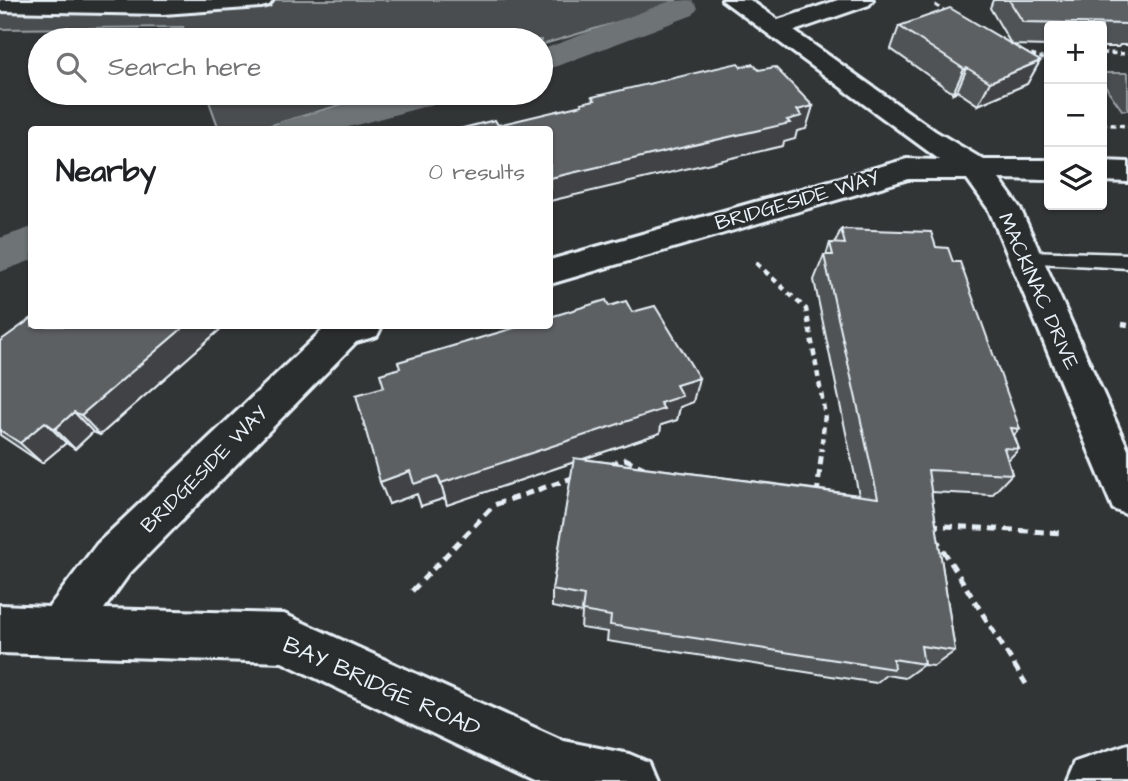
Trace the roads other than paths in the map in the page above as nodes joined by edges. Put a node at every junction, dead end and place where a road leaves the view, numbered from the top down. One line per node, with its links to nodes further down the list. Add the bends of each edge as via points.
1 (261, 0): 4 (street, via 163,7)
2 (734, 0): 5 (street, MACKINAC DRIVE)
3 (861, 0): 5 (street)
4 (0, 4)
5 (777, 29): 6 (street, MACKINAC DRIVE)
6 (975, 169): 7 (street, BRIDGESIDE WAY); 10 (street, MACKINAC DRIVE, via 1004,208); 12 (street, BRIDGESIDE WAY, via 907,169)
7 (1044, 170)
8 (1107, 172): 9 (street)
9 (1128, 172)
10 (1025, 257): 11 (lane); 14 (street, MACKINAC DRIVE)
11 (1128, 261)
12 (553, 271)
13 (352, 329): 16 (street, BRIDGESIDE WAY, via 344,331 113,559)
14 (1128, 496)
15 (0, 629): 16 (street, BAY BRIDGE ROAD)
16 (60, 631): 18 (street, BAY BRIDGE ROAD, via 284,638 561,767)
17 (1128, 770): 19 (street)
18 (629, 781)
19 (1094, 781)

